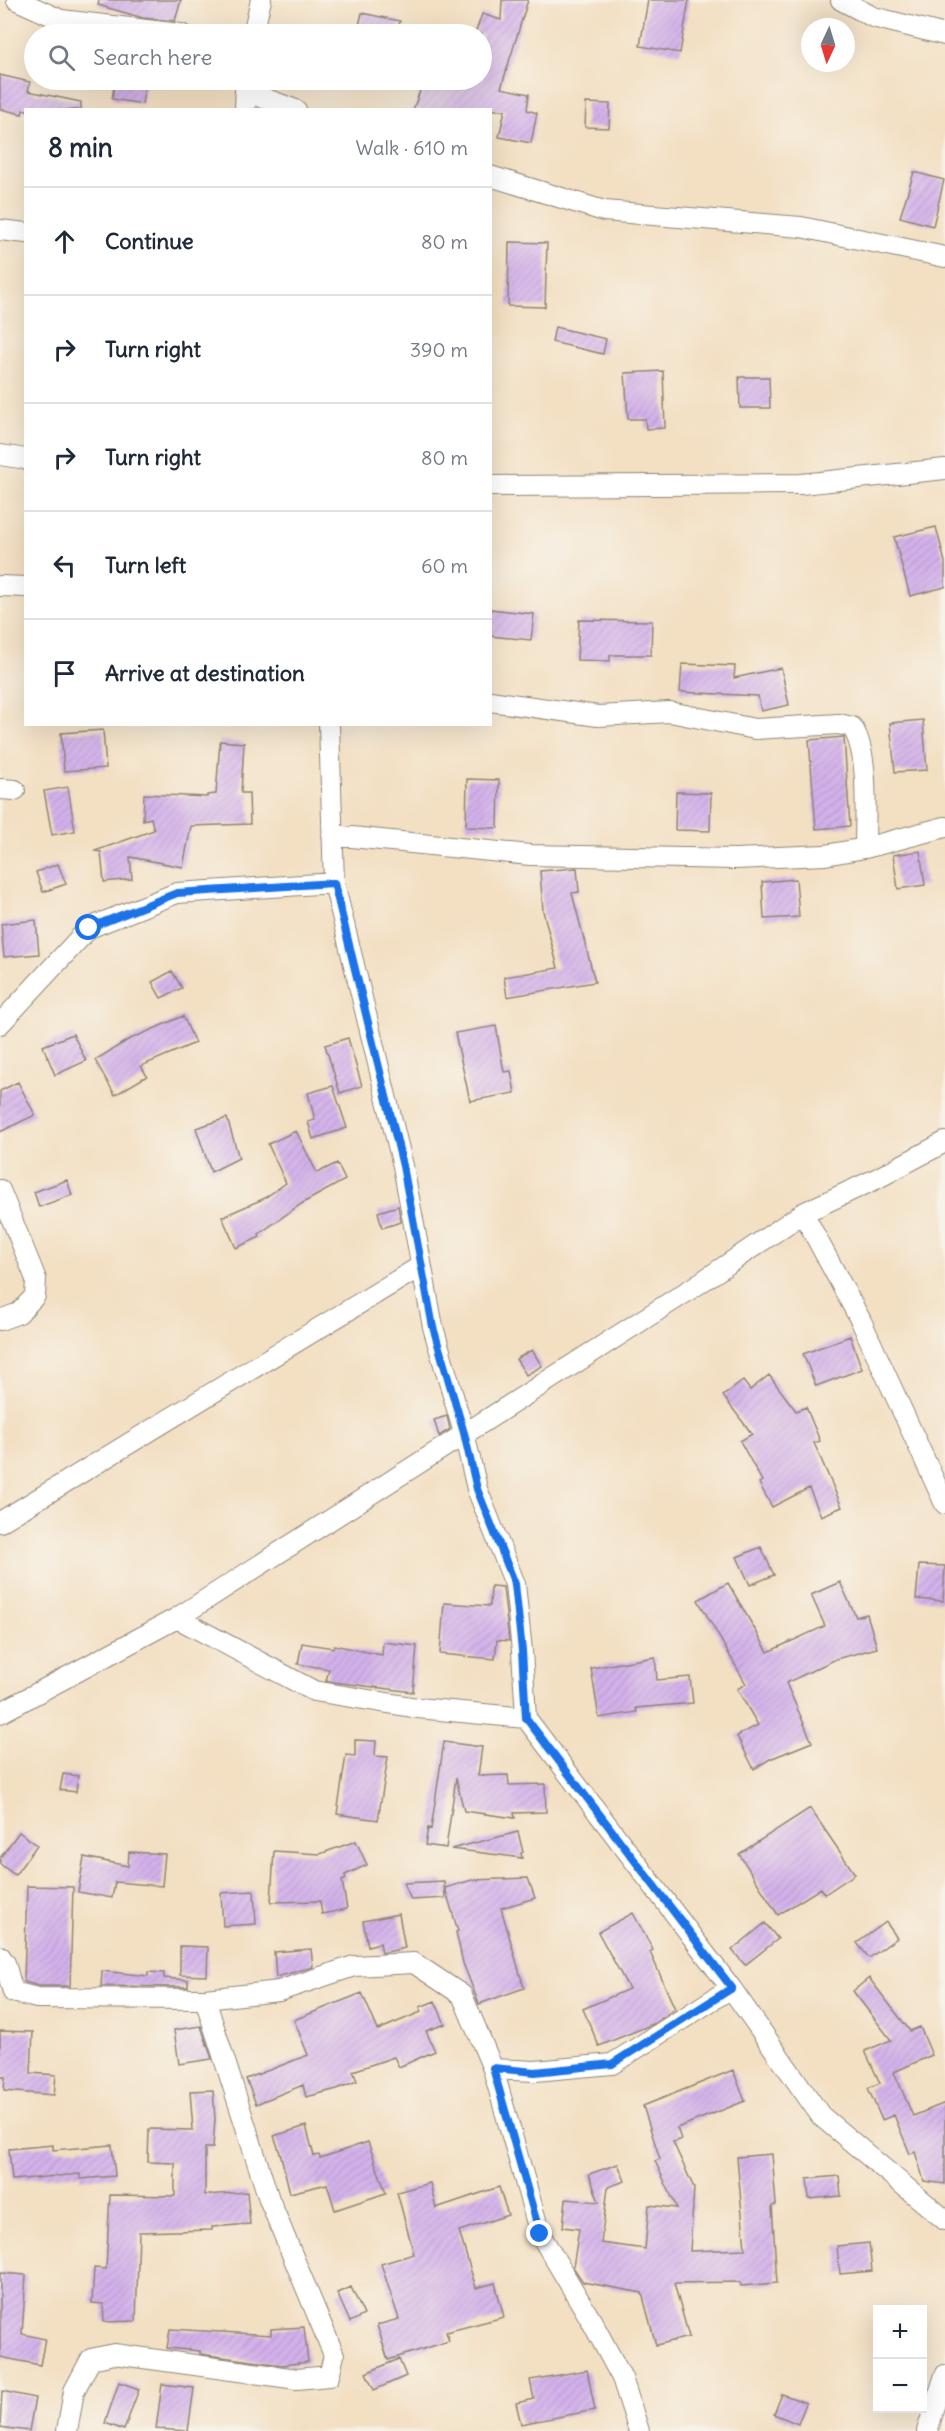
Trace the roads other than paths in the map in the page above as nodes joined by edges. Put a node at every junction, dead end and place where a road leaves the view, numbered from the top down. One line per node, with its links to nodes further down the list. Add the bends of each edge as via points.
1 (17, 0): 4 (street, via 61,20)
2 (261, 0): 5 (street)
3 (841, 0): 6 (street, via 873,17)
4 (95, 24)
5 (255, 24)
6 (945, 35)
7 (245, 93): 8 (street)
8 (290, 108)
9 (492, 177): 12 (street, via 604,211 801,227)
10 (0, 230): 11 (street)
11 (24, 233)
12 (945, 257)
13 (0, 455): 14 (street)
14 (24, 459)
15 (945, 469): 16 (street, via 801,484)
16 (492, 486)
17 (0, 586): 18 (street)
18 (24, 587)
19 (492, 701): 23 (street, via 598,716 670,712 755,729 839,724 852,727 861,744)
20 (329, 726): 22 (street)
21 (945, 827): 23 (street)
22 (332, 835): 23 (street, via 530,855 735,859 825,855); 24 (street)
23 (865, 848)
24 (334, 883): 25 (street, via 177,893 89,928); 29 (street, via 403,1166)
25 (0, 1024)
26 (945, 1142): 28 (street)
27 (0, 1190): 30 (street, via 36,1279 35,1296 19,1313)
28 (803, 1213): 31 (street); 32 (street, via 861,1322)
29 (421, 1266): 31 (street, via 433,1327); 33 (street)
30 (0, 1320)
31 (464, 1433): 34 (street); 36 (street, via 477,1489 515,1584)
32 (945, 1504)
33 (0, 1522)
34 (177, 1618): 35 (street); 36 (street, via 314,1691 417,1708)
35 (0, 1713)
36 (526, 1718): 38 (street)
37 (0, 1956): 39 (street, via 13,1992 37,1998)
38 (732, 1988): 40 (street, via 612,2064 535,2072); 41 (street, via 821,2116)
39 (204, 1999): 40 (street, via 279,1991 354,1966 414,1963 462,1995); 44 (street, via 269,2199 334,2355 329,2376 297,2379 114,2354 91,2359 74,2391)
40 (493, 2068): 45 (street, via 540,2234 622,2378)
41 (945, 2220): 42 (street)
42 (945, 2225)
43 (945, 2375): 46 (street)
44 (67, 2431)
45 (639, 2431)
46 (927, 2431)

